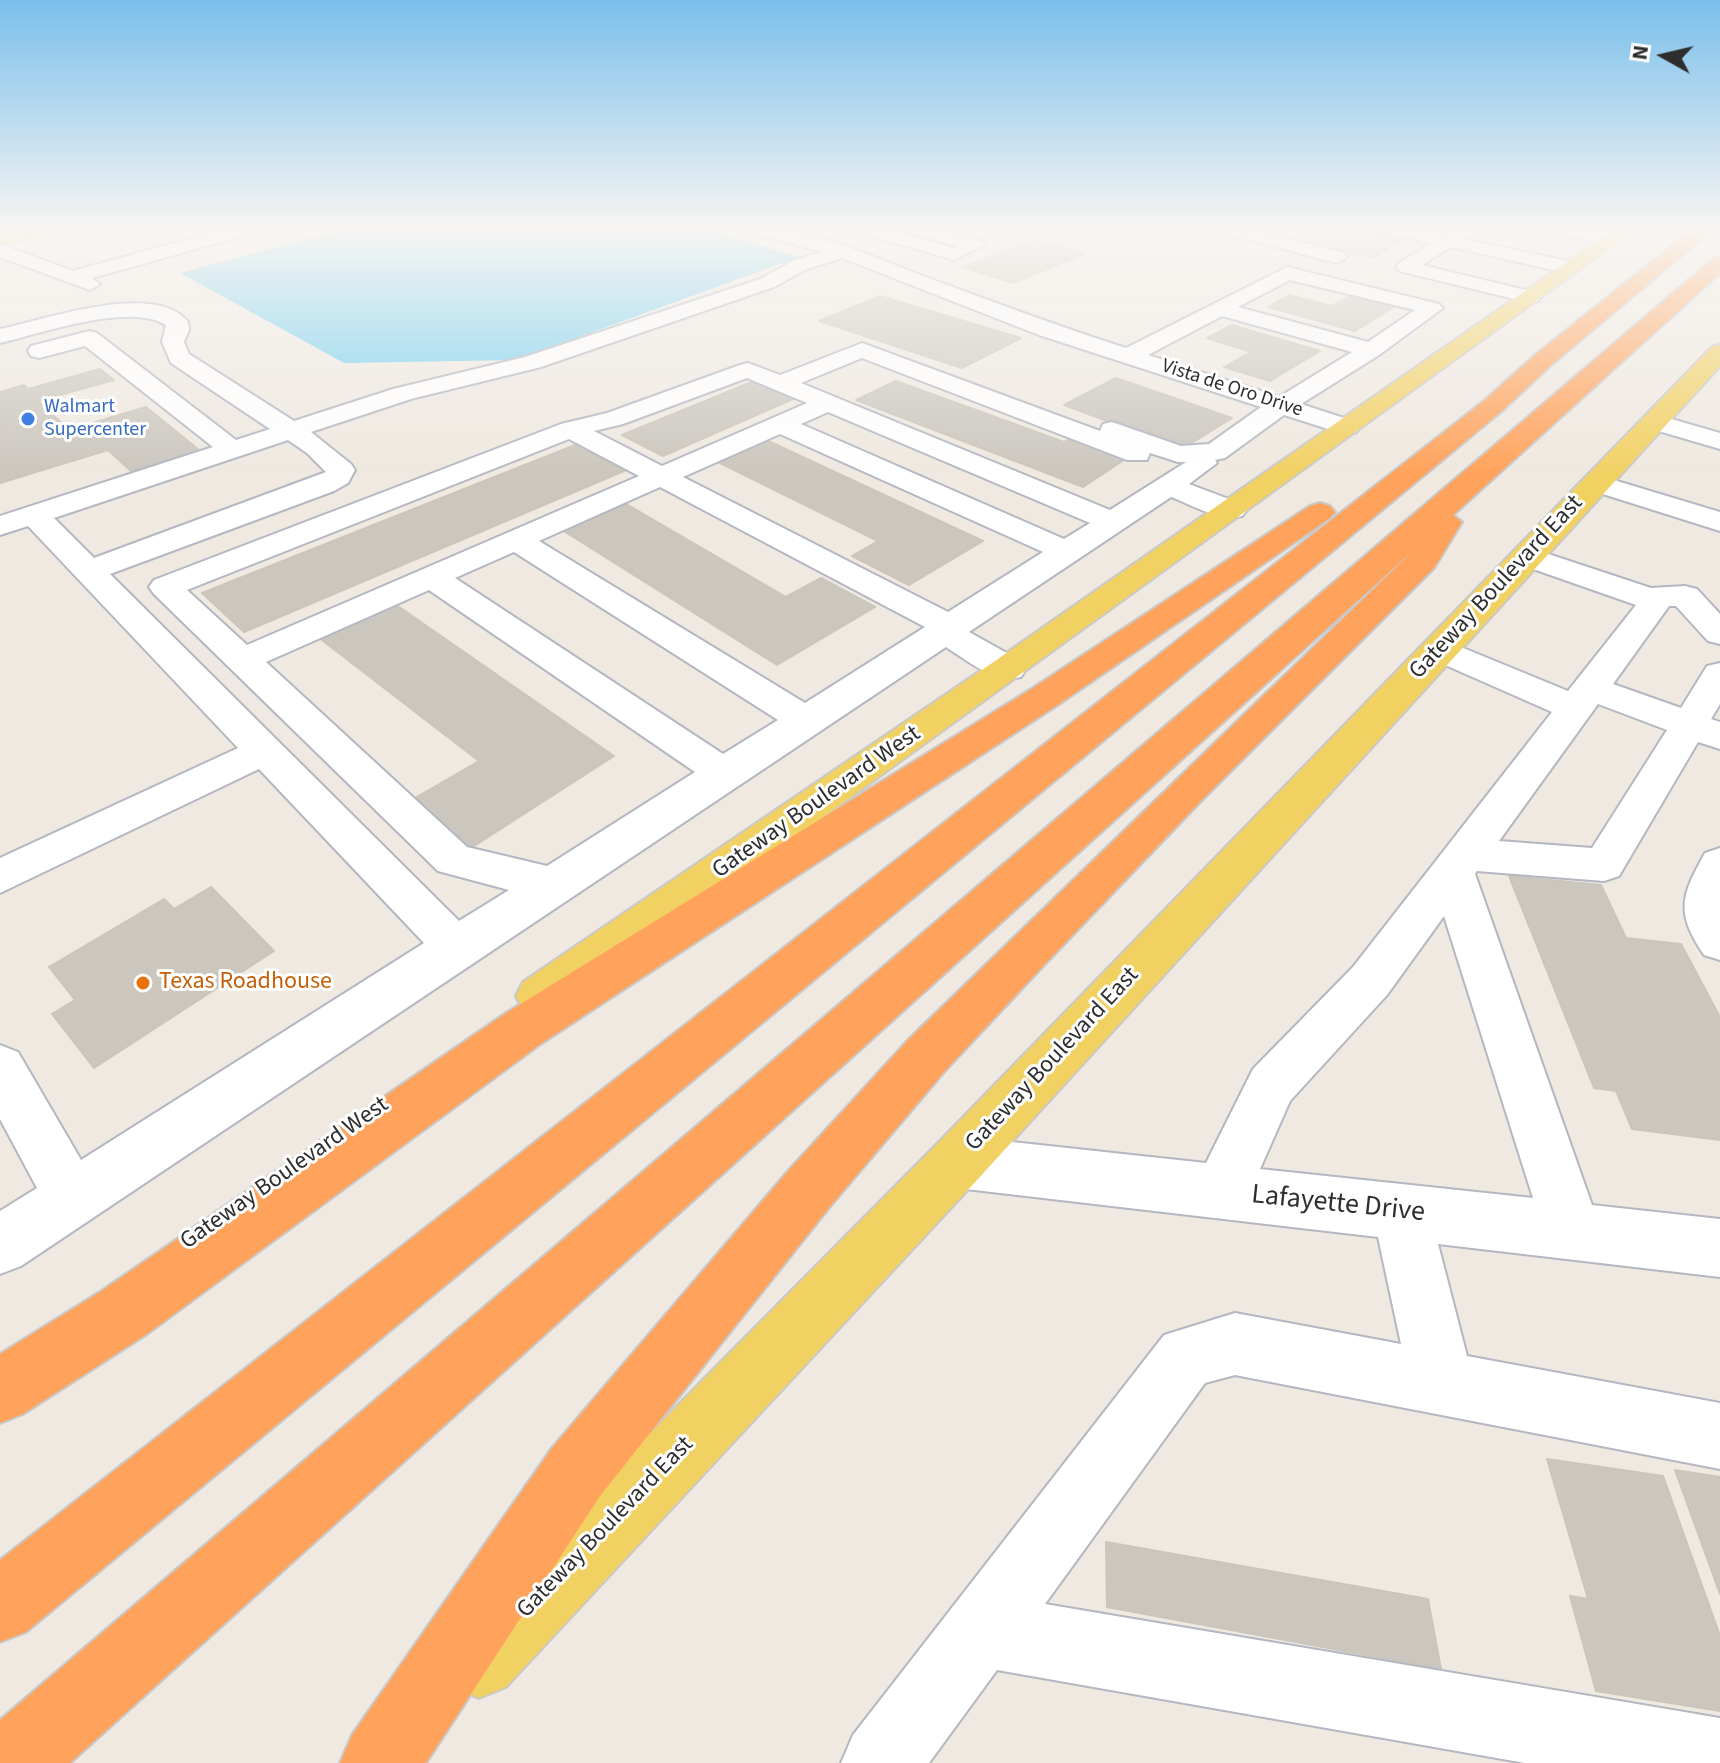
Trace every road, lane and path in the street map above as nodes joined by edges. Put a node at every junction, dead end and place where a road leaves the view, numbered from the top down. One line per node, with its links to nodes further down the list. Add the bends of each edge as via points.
1 (127, 309): 12 (street, via 97,312)
2 (146, 309): 16 (street, via 177,322 173,342)
3 (689, 309): 33 (street, via 533,362 402,394)
4 (990, 309): 15 (street, Vista de Oro Drive)
5 (1220, 309): 11 (street)
6 (1221, 309): 14 (street)
7 (1430, 309): 14 (street)
8 (1508, 309): 18 (main road, Gateway Boulevard West)
9 (1606, 309): 17 (highway)
10 (1667, 309): 37 (highway)
11 (1163, 339): 13 (street); 15 (street)
12 (7, 346): 21 (street, via 89,338)
13 (1193, 347)
14 (1371, 350): 18 (street); 26 (street)
15 (1128, 356): 23 (street, Vista de Oro Drive)
16 (179, 358): 21 (street); 33 (street)
17 (1543, 360): 77 (highway, via 1453,409 1293,532 1058,689 524,1028 125,1312); 79 (highway, via 1141,692)
18 (1411, 361): 30 (main road, Gateway Boulevard West)
19 (1716, 361): 28 (main road, Gateway Boulevard East)
20 (897, 363): 22 (street); 24 (street, via 862,350); 36 (street)
21 (130, 372): 35 (street)
22 (870, 375)
23 (1185, 375): 26 (street, Vista de Oro Drive); 27 (street, via 1161,388)
24 (779, 384): 25 (street); 31 (street, via 748,370 614,419)
25 (828, 397): 29 (street); 42 (street)
26 (1284, 406): 27 (street); 30 (street, Vista de Oro Drive)
27 (1257, 421): 32 (street, via 1216,452 1178,454)
28 (1654, 422): 34 (street); 39 (main road, Gateway Boulevard East)
29 (779, 424): 38 (street); 45 (street)
30 (1347, 427): 40 (main road, Gateway Boulevard West)
31 (570, 429): 38 (street); 53 (street, via 165,587)
32 (1112, 430)
33 (290, 431): 35 (street); 47 (street, via 339,467 338,477)
34 (1720, 441)
35 (233, 450): 41 (street)
36 (1186, 474): 40 (street); 42 (street)
37 (1476, 475): 82 (highway); 83 (highway, via 1423,561 926,1056 808,1190 576,1472)
38 (659, 477): 44 (street); 50 (street)
39 (1597, 483): 43 (street); 46 (main road, Gateway Boulevard East)
40 (1232, 510): 54 (main road, Gateway Boulevard West)
41 (17, 521): 47 (street)
42 (1113, 522): 45 (street)
43 (1720, 522)
44 (516, 540): 48 (street); 57 (street)
45 (1067, 552): 50 (street)
46 (1527, 556): 49 (street); 52 (main road, Gateway Boulevard East)
47 (89, 571): 59 (street)
48 (432, 577): 53 (street); 60 (street)
49 (1656, 601): 51 (street, via 1660,596 1685,596); 56 (street)
50 (948, 629): 54 (street); 57 (street)
51 (1720, 634)
52 (1439, 650): 56 (street); 68 (main road, Gateway Boulevard East)
53 (242, 660): 64 (street, via 453,860)
54 (1008, 669): 75 (main road, Gateway Boulevard West)
55 (1720, 674): 58 (street)
56 (1582, 698): 58 (street); 61 (street)
57 (807, 721): 60 (street)
58 (1706, 730): 61 (street, via 1604,865)
59 (264, 751): 63 (street); 66 (street)
60 (725, 774): 64 (street)
61 (1459, 863): 69 (street, via 1370,981 1271,1085); 72 (street)
62 (1720, 864): 65 (street, via 1702,904 1705,923)
63 (0, 877)
64 (555, 884): 66 (street)
65 (1720, 942)
66 (457, 948): 70 (street)
67 (0, 1068): 70 (street)
68 (957, 1162): 69 (street, Lafayette Drive); 83 (main road, Gateway Boulevard East)
69 (1221, 1192): 71 (street, Lafayette Drive)
70 (72, 1198): 73 (street)
71 (1401, 1212): 72 (street, Lafayette Drive); 76 (street)
72 (1573, 1232): 74 (street, Lafayette Drive)
73 (0, 1245)
74 (1720, 1248)
75 (0, 1373)
76 (1442, 1383): 78 (street); 80 (street, via 1235,1344 1186,1357)
77 (0, 1391)
78 (1720, 1436)
79 (0, 1606)
80 (982, 1630): 81 (street); 84 (street)
81 (1720, 1758)
82 (11, 1763)
83 (380, 1763)
84 (881, 1763)

